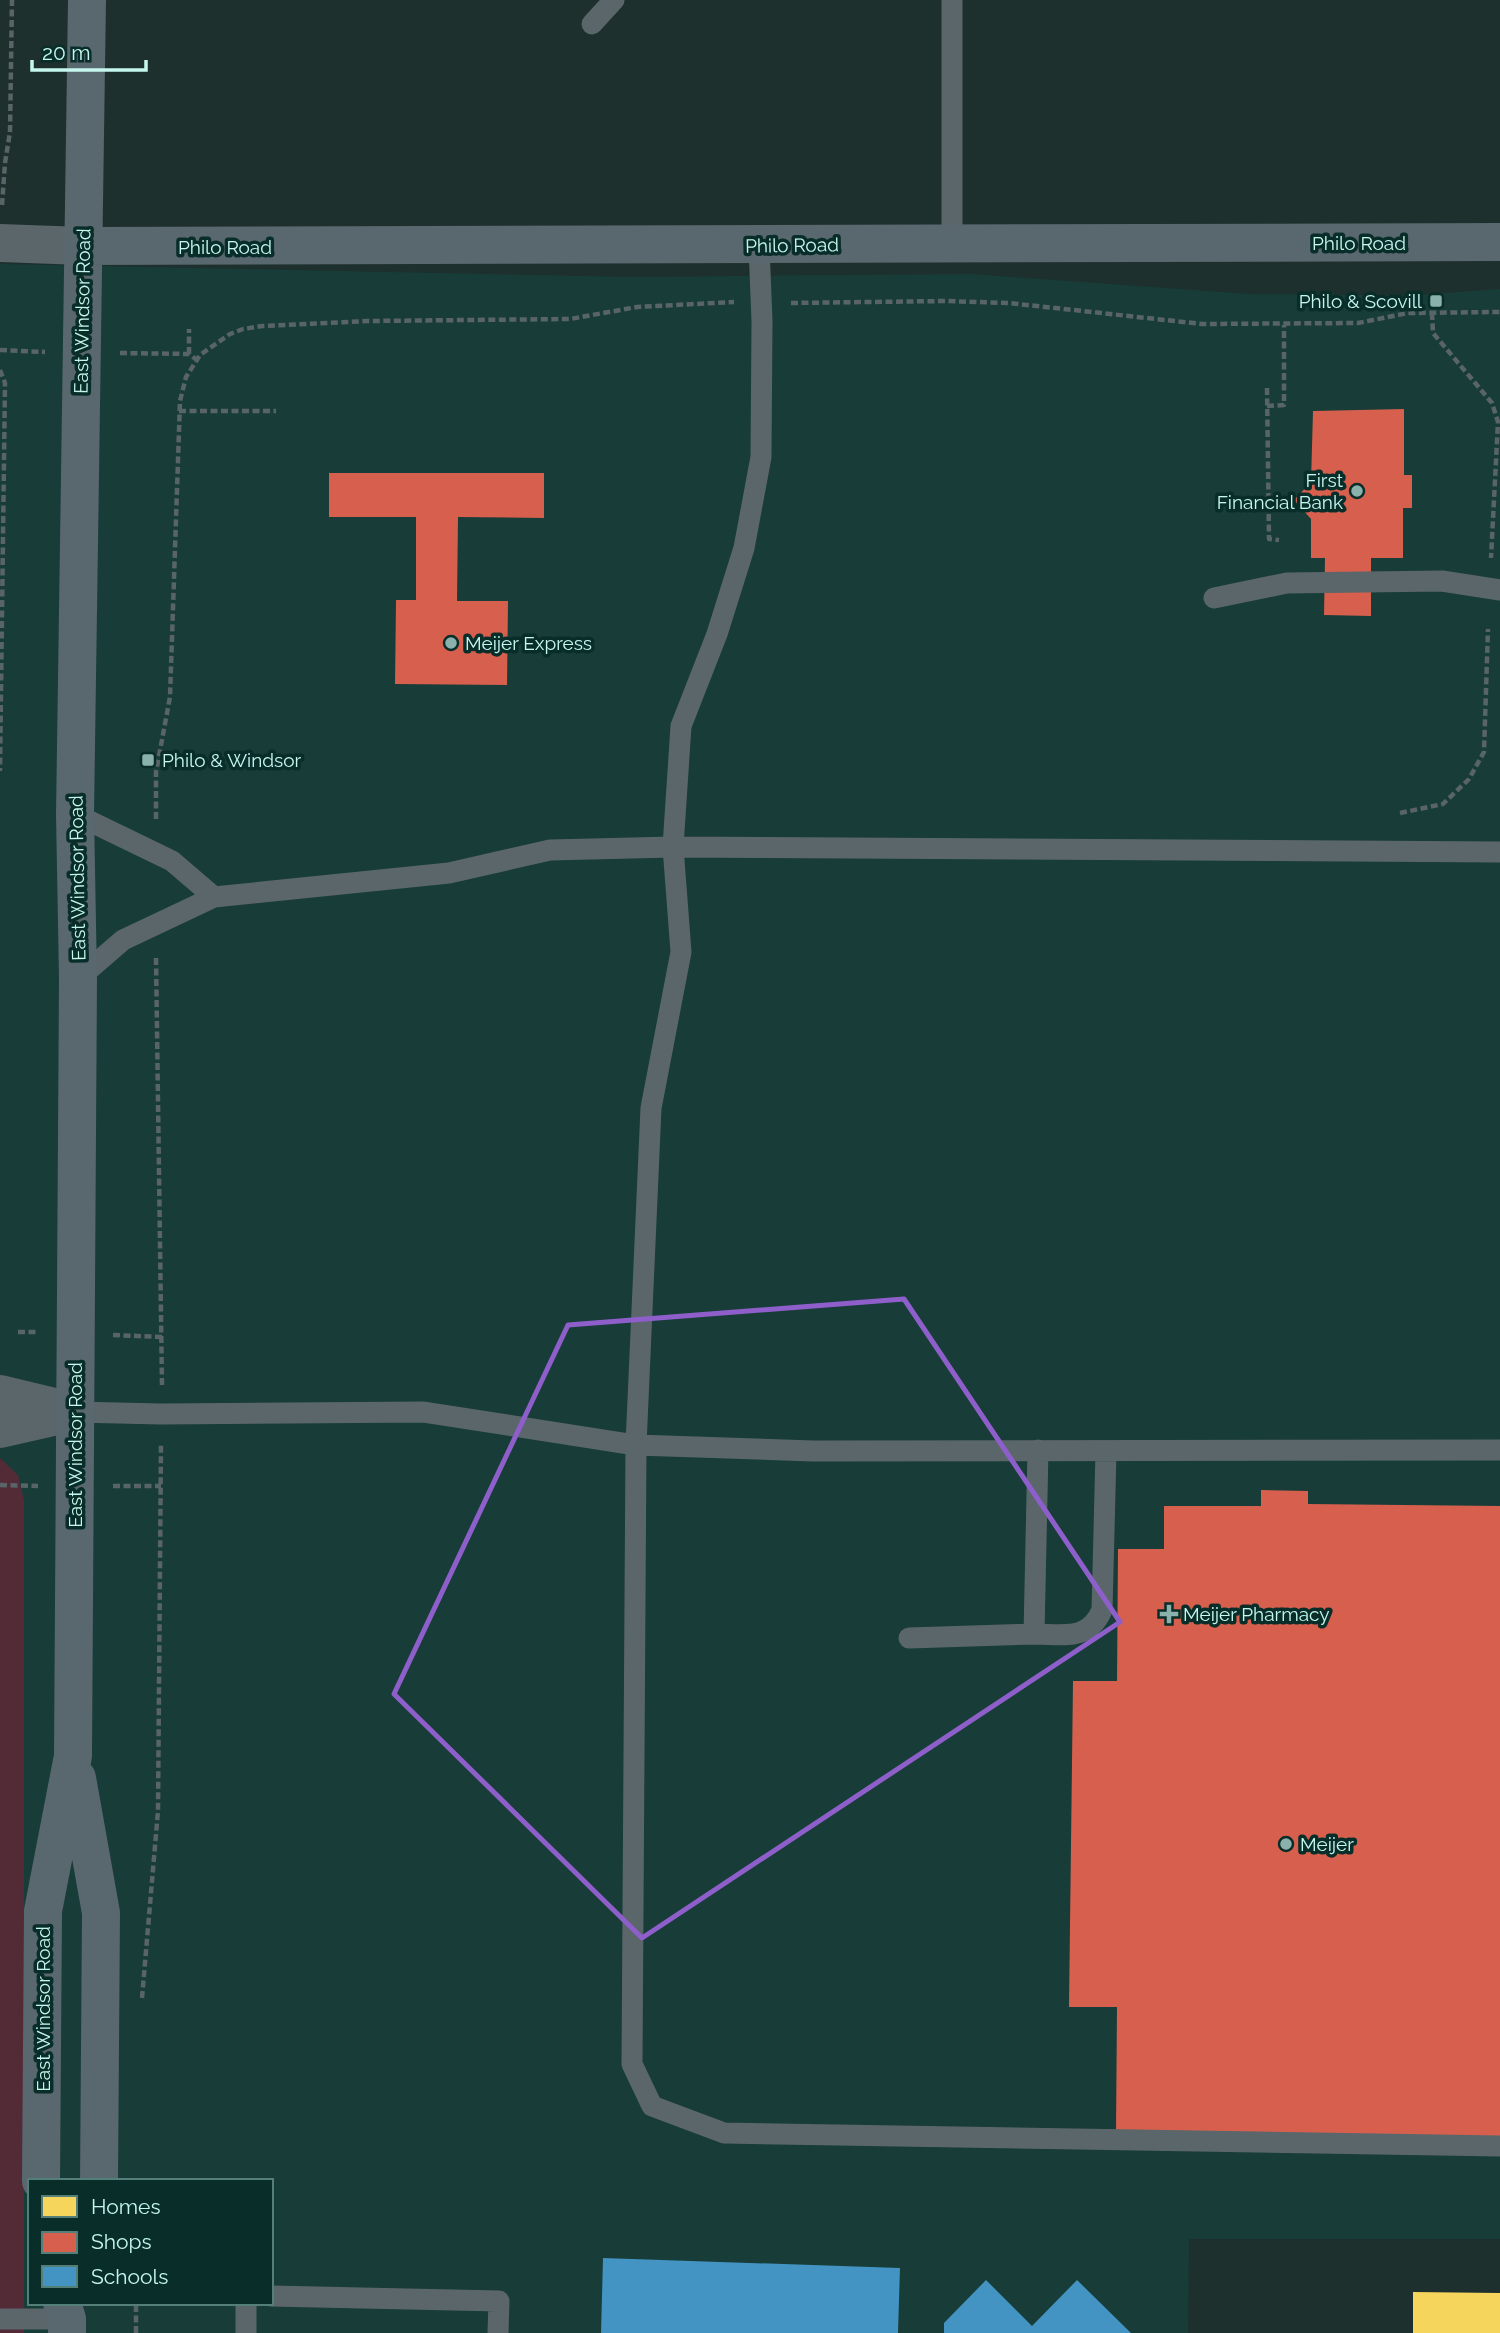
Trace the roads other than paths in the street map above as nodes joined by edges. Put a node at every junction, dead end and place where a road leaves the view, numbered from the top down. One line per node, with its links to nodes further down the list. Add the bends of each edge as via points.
1 (87, 0): 8 (main road, East Windsor Road)
2 (614, 0): 4 (lane)
3 (953, 0): 7 (lane)
4 (592, 24)
5 (1500, 242): 7 (main road, Philo Road)
6 (0, 243): 8 (street)
7 (952, 243): 9 (main road, Philo Road)
8 (83, 246): 9 (main road, Philo Road); 12 (main road, East Windsor Road)
9 (759, 246): 13 (lane, via 761,457 744,548 681,726)
10 (1500, 590): 11 (lane, via 1442,581 1287,583)
11 (1214, 598)
12 (75, 814): 15 (lane, via 172,861); 16 (main road, East Windsor Road)
13 (673, 847): 14 (lane); 15 (lane, via 550,850 449,873); 20 (lane, via 681,952 652,1108)
14 (1500, 852)
15 (214, 897): 16 (lane, via 122,940)
16 (78, 979): 18 (main road, East Windsor Road)
17 (0, 1394): 18 (street)
18 (75, 1412): 19 (street); 20 (lane, via 424,1412); 26 (main road, East Windsor Road)
19 (0, 1429)
20 (636, 1445): 21 (lane, via 813,1451); 27 (lane, via 632,2064 652,2106 724,2133)
21 (1038, 1450): 23 (lane); 24 (lane)
22 (1500, 1450): 23 (lane)
23 (1106, 1451): 24 (lane, via 1102,1610 1096,1623 1080,1634)
24 (1034, 1634): 25 (lane)
25 (909, 1638)
26 (73, 1756): 28 (main road, East Windsor Road, via 43,1910); 29 (main road, East Windsor Road, via 101,1913)
27 (1500, 2146)
28 (41, 2179)
29 (99, 2179)
30 (273, 2296): 35 (lane, via 499,2301)
31 (246, 2305): 34 (lane)
32 (67, 2315): 33 (lane)
33 (0, 2319)
34 (246, 2333)
35 (498, 2333)

